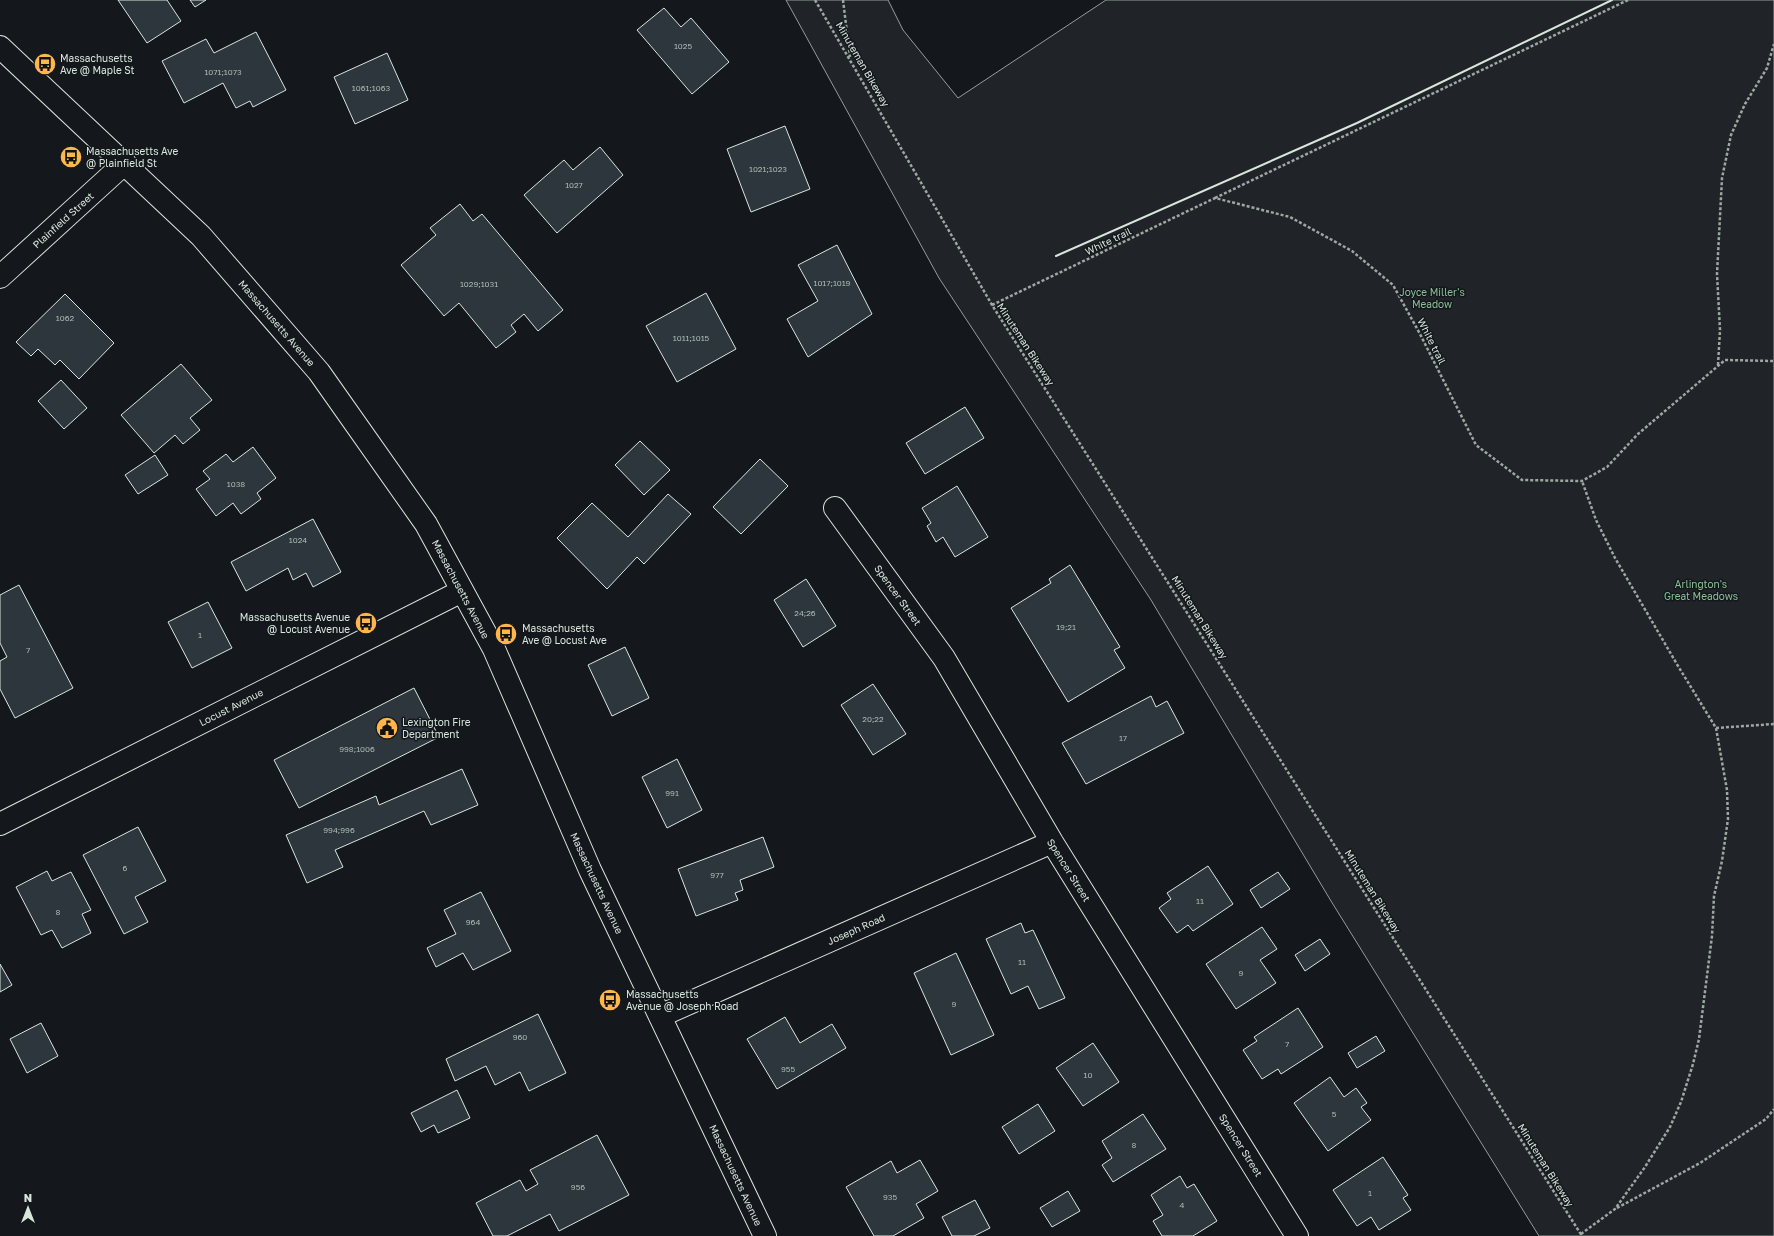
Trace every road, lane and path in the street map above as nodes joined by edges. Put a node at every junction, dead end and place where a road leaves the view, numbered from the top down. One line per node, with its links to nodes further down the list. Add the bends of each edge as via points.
1 (815, 0): 6 (path, Minuteman Bikeway)
2 (843, 0): 6 (path)
3 (1628, 0): 8 (path)
4 (1774, 44): 12 (path, via 1767,68 1745,104 1731,136 1722,178)
5 (0, 47): 7 (street, Massachusetts Avenue)
6 (851, 59): 10 (path, Minuteman Bikeway)
7 (125, 163): 9 (street, Plainfield Street); 15 (street, Massachusetts Avenue, via 201,236 319,372 426,524)
8 (1215, 198): 10 (path, White trail); 13 (path, White trail, via 1290,217 1352,252 1393,286 1476,445 1522,480)
9 (0, 277)
10 (992, 305): 23 (path, Minuteman Bikeway)
11 (1774, 361): 12 (path, via 1725,360)
12 (1718, 365): 13 (path, via 1638,434 1607,467)
13 (1582, 481): 17 (path, via 1596,520 1615,558)
14 (835, 508): 19 (street, Spencer Street, via 944,658)
15 (462, 591): 18 (street, Locust Avenue); 20 (street, Massachusetts Avenue, via 494,649 590,870)
16 (1774, 724): 17 (path)
17 (1716, 728): 22 (path, via 1727,790 1728,819 1714,896 1712,936 1699,1039 1681,1102 1670,1127)
18 (0, 824)
19 (1052, 842): 20 (street, Joseph Road); 25 (street, Spencer Street)
20 (660, 1016): 24 (street, Massachusetts Avenue)
21 (1774, 1109): 22 (path, via 1766,1119 1700,1163)
22 (1615, 1209): 23 (path)
23 (1581, 1235)
24 (765, 1236)
25 (1298, 1236)

